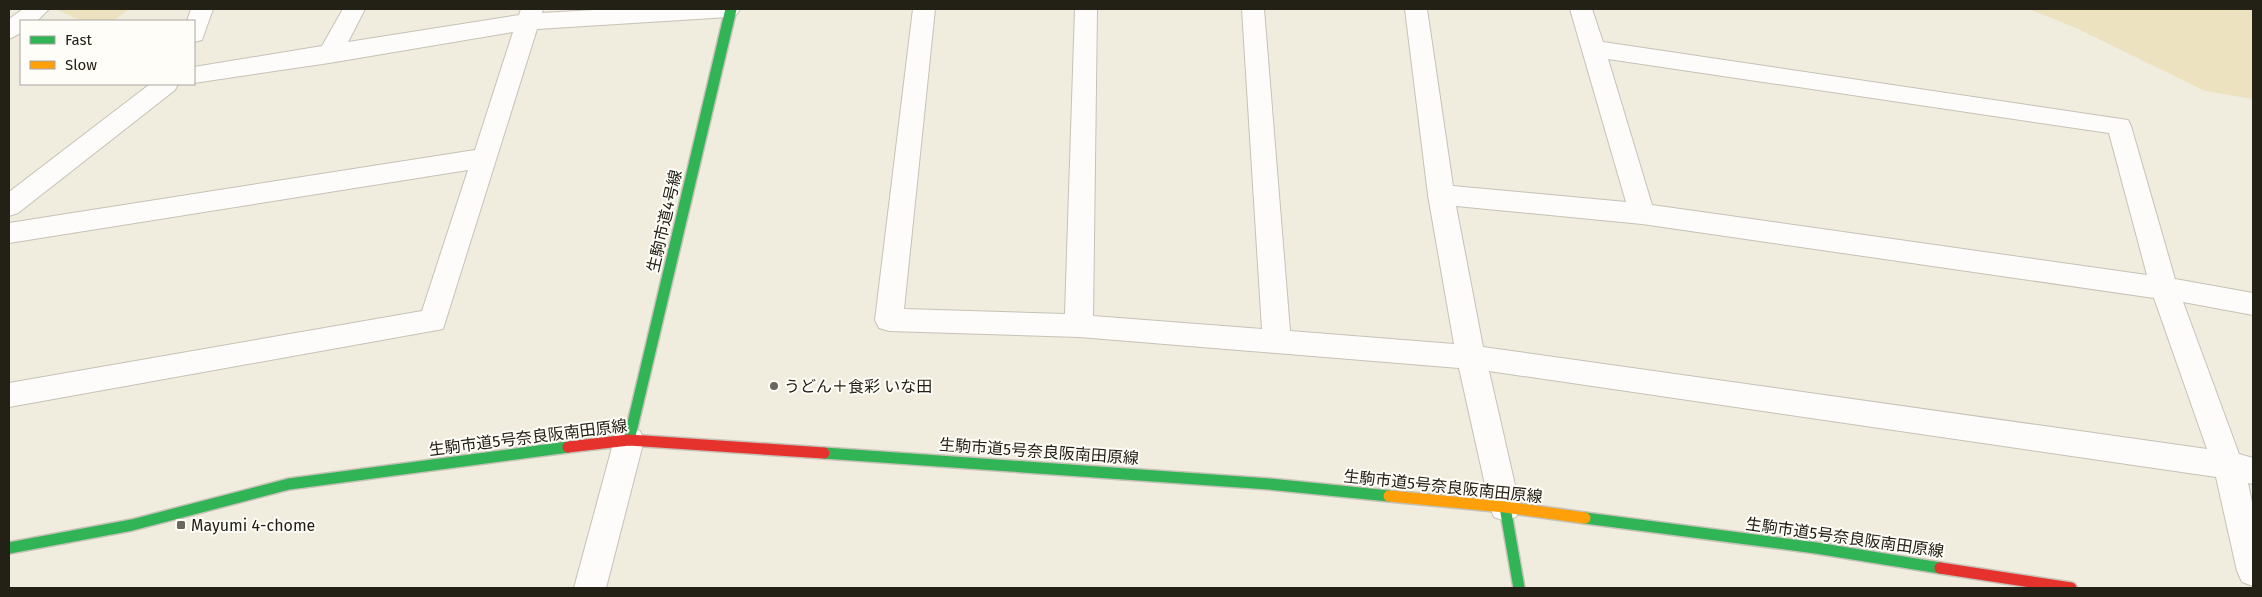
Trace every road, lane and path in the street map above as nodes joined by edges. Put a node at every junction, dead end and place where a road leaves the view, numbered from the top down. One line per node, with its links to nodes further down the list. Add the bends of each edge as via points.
1 (38, 9): 11 (street)
2 (202, 9): 14 (street)
3 (354, 9): 16 (street)
4 (730, 9): 10 (street); 30 (street, 生駒市道4号線)
5 (924, 9): 26 (street, via 889,320)
6 (1086, 9): 26 (street)
7 (1253, 9): 27 (street)
8 (1416, 9): 20 (street)
9 (1581, 9): 15 (street)
10 (529, 16): 16 (street); 19 (street)
11 (23, 20)
12 (20, 22): 13 (street)
13 (9, 30)
14 (195, 31)
15 (1594, 49): 22 (street); 24 (street, via 2119,126)
16 (329, 55): 17 (street)
17 (195, 75)
18 (165, 85): 21 (street)
19 (485, 158): 23 (street); 29 (street, via 433,321)
20 (1440, 195): 22 (street); 28 (street)
21 (9, 206)
22 (1642, 214): 24 (street)
23 (9, 233)
24 (2164, 288): 25 (street); 31 (street)
25 (2253, 304)
26 (1079, 326): 27 (street)
27 (1277, 342): 28 (street)
28 (1471, 357): 31 (street); 32 (street)
29 (9, 395)
30 (629, 440): 32 (street, 生駒市道5号奈良阪南田原線, via 1259,484); 33 (street, 生駒市道5号奈良阪南田原線, via 289,484 132,525); 35 (street)
31 (2241, 468): 34 (street)
32 (1505, 508): 36 (street); 37 (street, 生駒市道5号奈良阪南田原線, via 1816,548)
33 (9, 548)
34 (2253, 571)
35 (590, 588)
36 (1519, 588)
37 (2071, 588)

